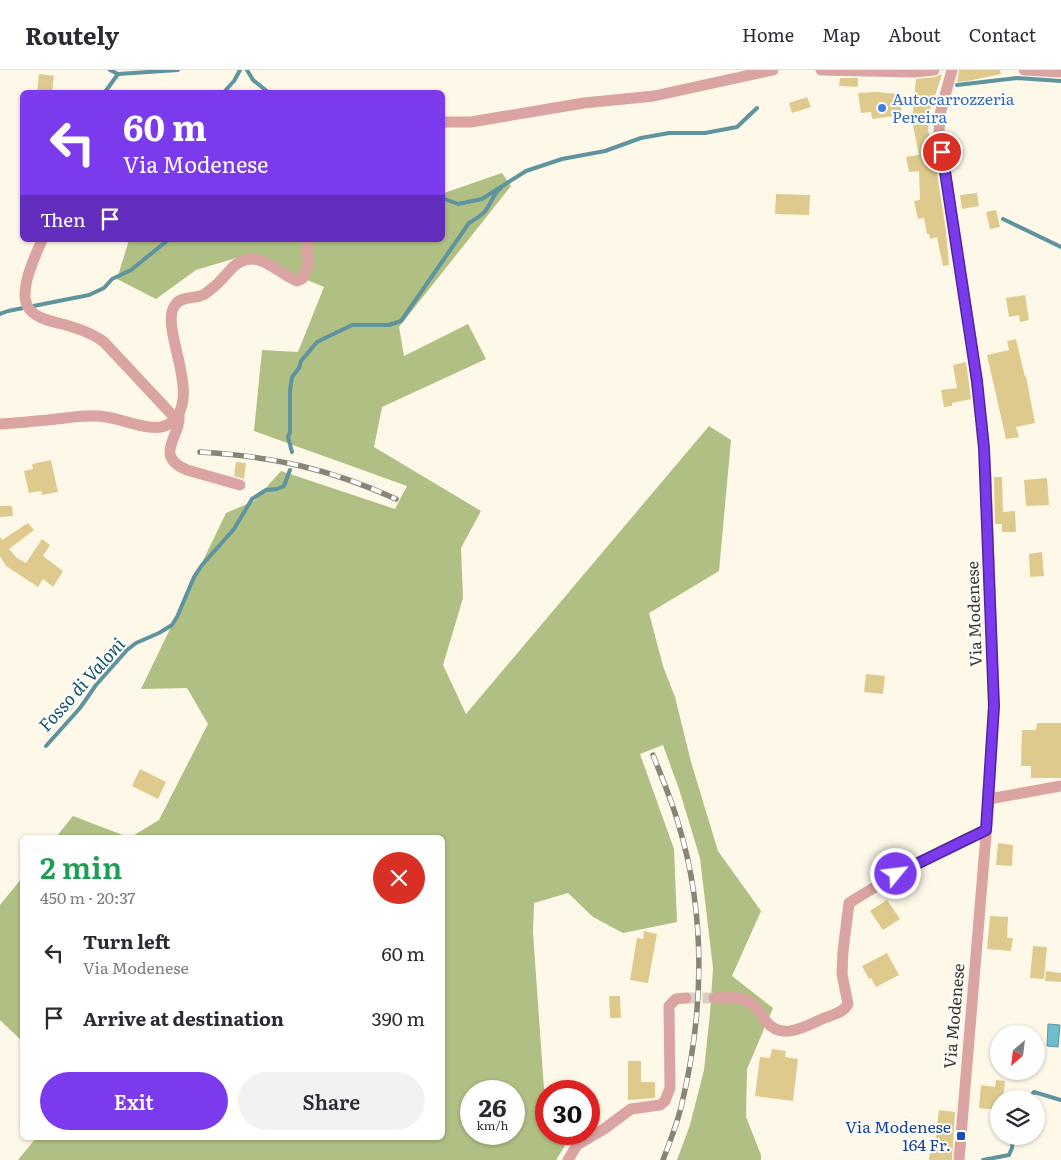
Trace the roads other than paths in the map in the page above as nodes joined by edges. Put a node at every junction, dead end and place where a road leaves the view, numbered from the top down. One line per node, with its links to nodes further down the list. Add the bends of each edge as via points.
1 (773, 70): 7 (street, via 654,96 584,103 471,122)
2 (821, 70): 3 (street)
3 (934, 70)
4 (952, 70): 14 (street, Via Modenese, via 940,114 939,132 977,381 984,448 994,706)
5 (1024, 70): 6 (street)
6 (1061, 72)
7 (445, 122)
8 (41, 242): 10 (street, via 24,298 29,308 44,318 96,336)
9 (307, 242): 10 (street, via 308,264 303,278 297,281 264,260 250,258 235,266 202,295 176,303 171,322 183,399)
10 (177, 416): 11 (street, via 161,428 89,416); 12 (street, via 177,430 169,454 171,458 186,470)
11 (0, 424)
12 (240, 485)
13 (1061, 786): 14 (street)
14 (989, 799): 15 (street, Via Modenese)
15 (986, 830): 17 (street, via 919,861 849,903 842,974 848,1004 843,1010 789,1032 768,1024 756,1007 746,1000); 19 (street, Via Modenese)
16 (686, 998): 18 (street, via 676,999 669,1006 670,1088 665,1101 660,1105 632,1109 577,1145)
17 (714, 998)
18 (568, 1160)
19 (959, 1160)

